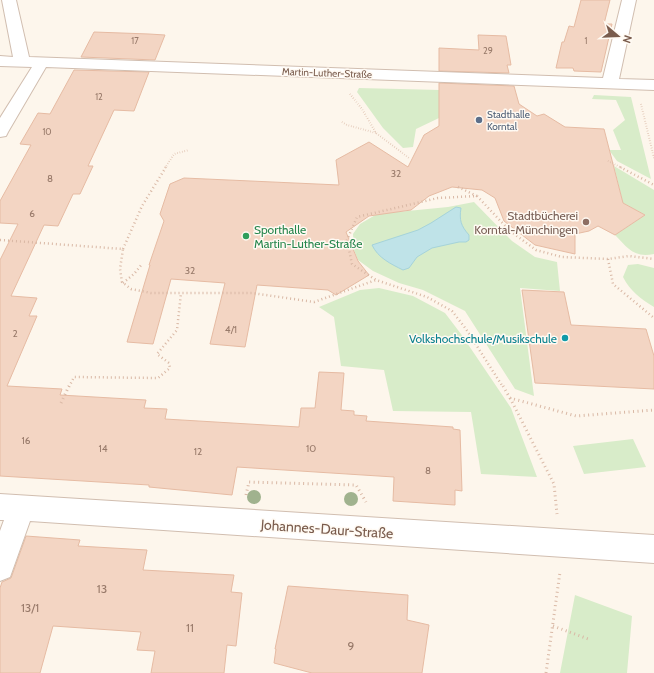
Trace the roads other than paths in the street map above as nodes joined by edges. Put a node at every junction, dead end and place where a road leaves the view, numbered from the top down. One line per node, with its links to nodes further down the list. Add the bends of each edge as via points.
1 (9, 0): 4 (street)
2 (629, 0): 6 (street)
3 (0, 61): 4 (street, Martin-Luther-Straße)
4 (22, 62): 5 (street, Martin-Luther-Straße)
5 (42, 62): 6 (street, Martin-Luther-Straße, via 262,78); 8 (street)
6 (610, 84): 7 (street, Martin-Luther-Straße)
7 (647, 85)
8 (0, 132)
9 (11, 507): 10 (street, Johannes-Daur-Straße); 11 (street)
10 (654, 549)
11 (0, 567)

